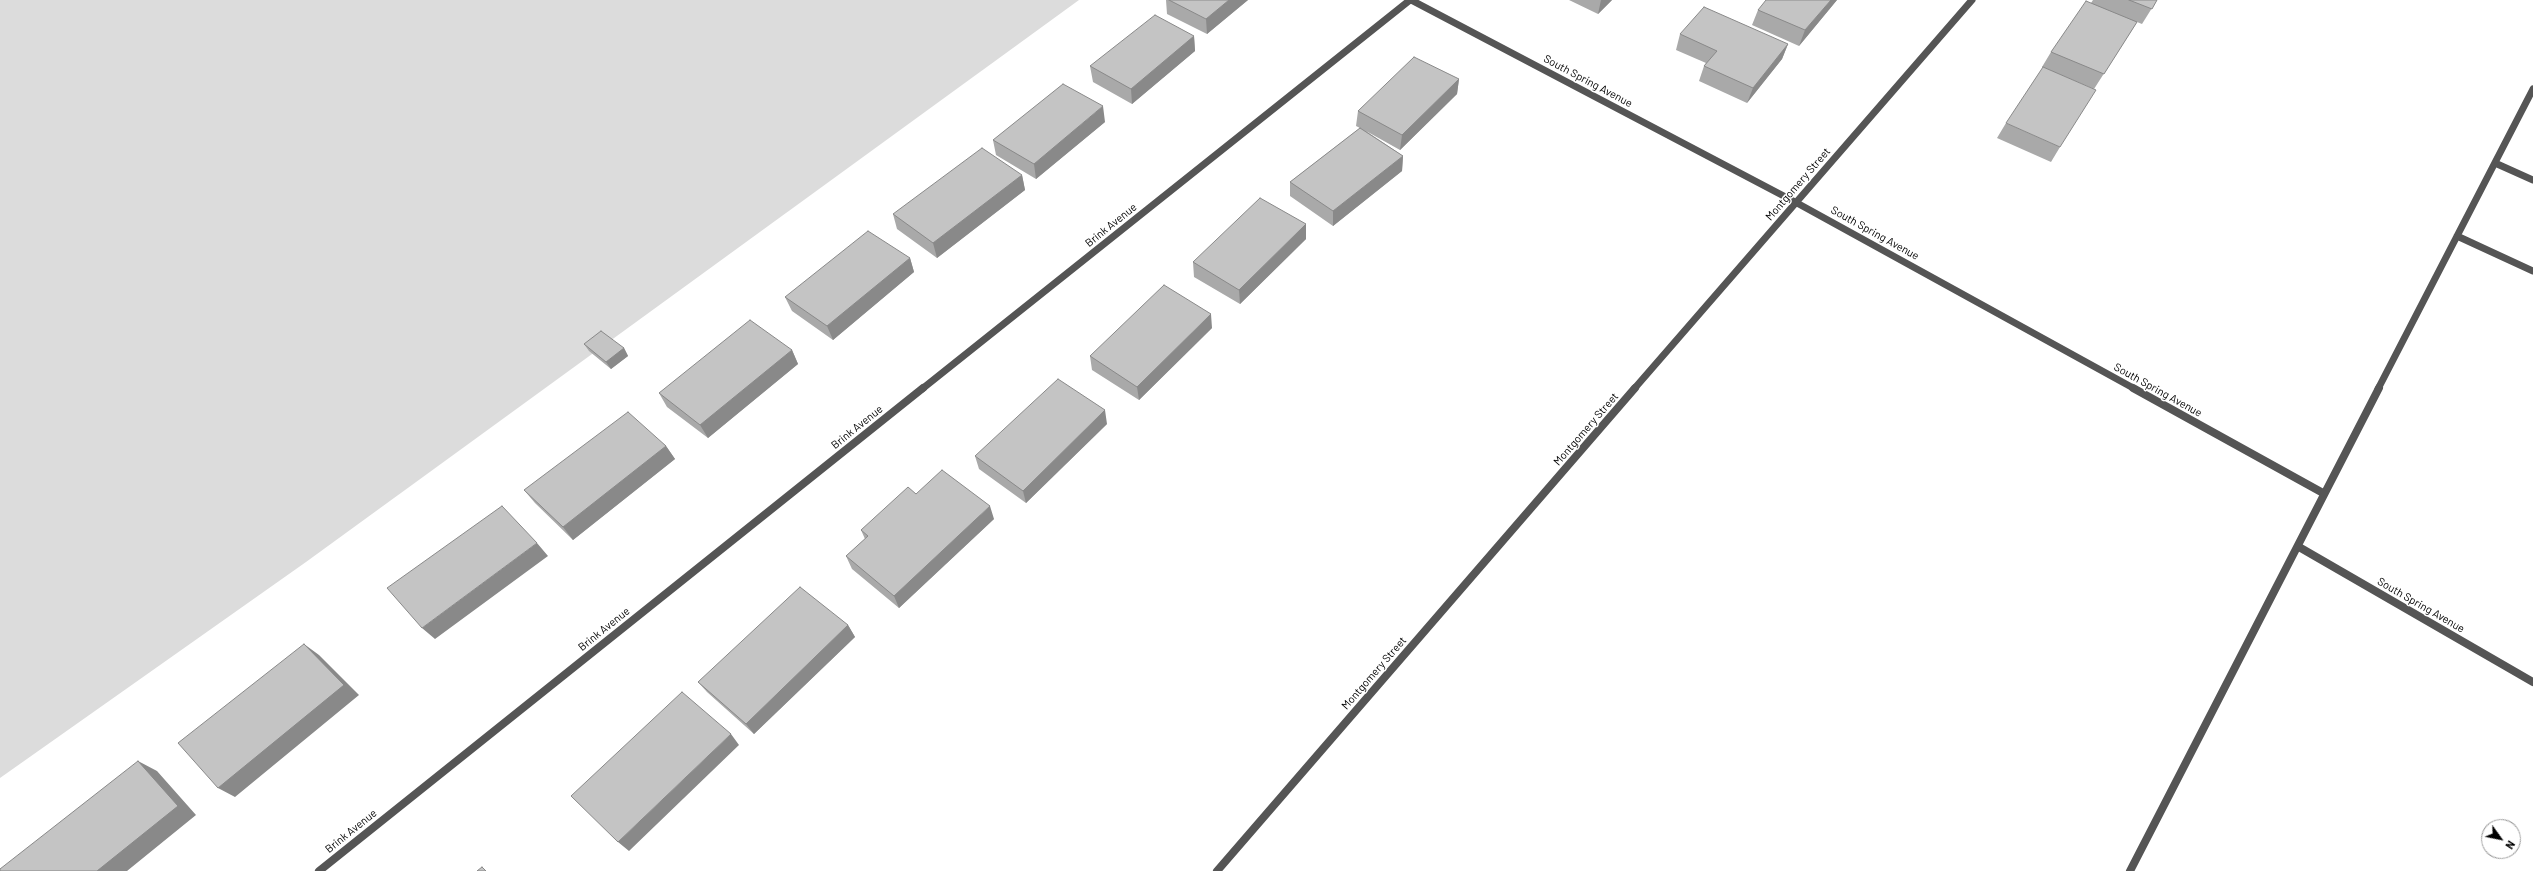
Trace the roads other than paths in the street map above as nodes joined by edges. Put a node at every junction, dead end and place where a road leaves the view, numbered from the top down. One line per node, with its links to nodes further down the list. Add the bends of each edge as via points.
1 (1410, 0): 6 (street, South Spring Avenue); 12 (street, Brink Avenue)
2 (1972, 0): 6 (street, Montgomery Street)
3 (2533, 89): 4 (street)
4 (2495, 163): 5 (street); 7 (street)
5 (2533, 180)
6 (1797, 203): 9 (street, South Spring Avenue); 13 (street, Montgomery Street)
7 (2457, 236): 8 (street); 9 (street)
8 (2533, 271)
9 (2323, 493): 10 (street)
10 (2299, 547): 11 (street, South Spring Avenue); 14 (street)
11 (2533, 682)
12 (319, 871)
13 (1217, 871)
14 (2130, 871)

